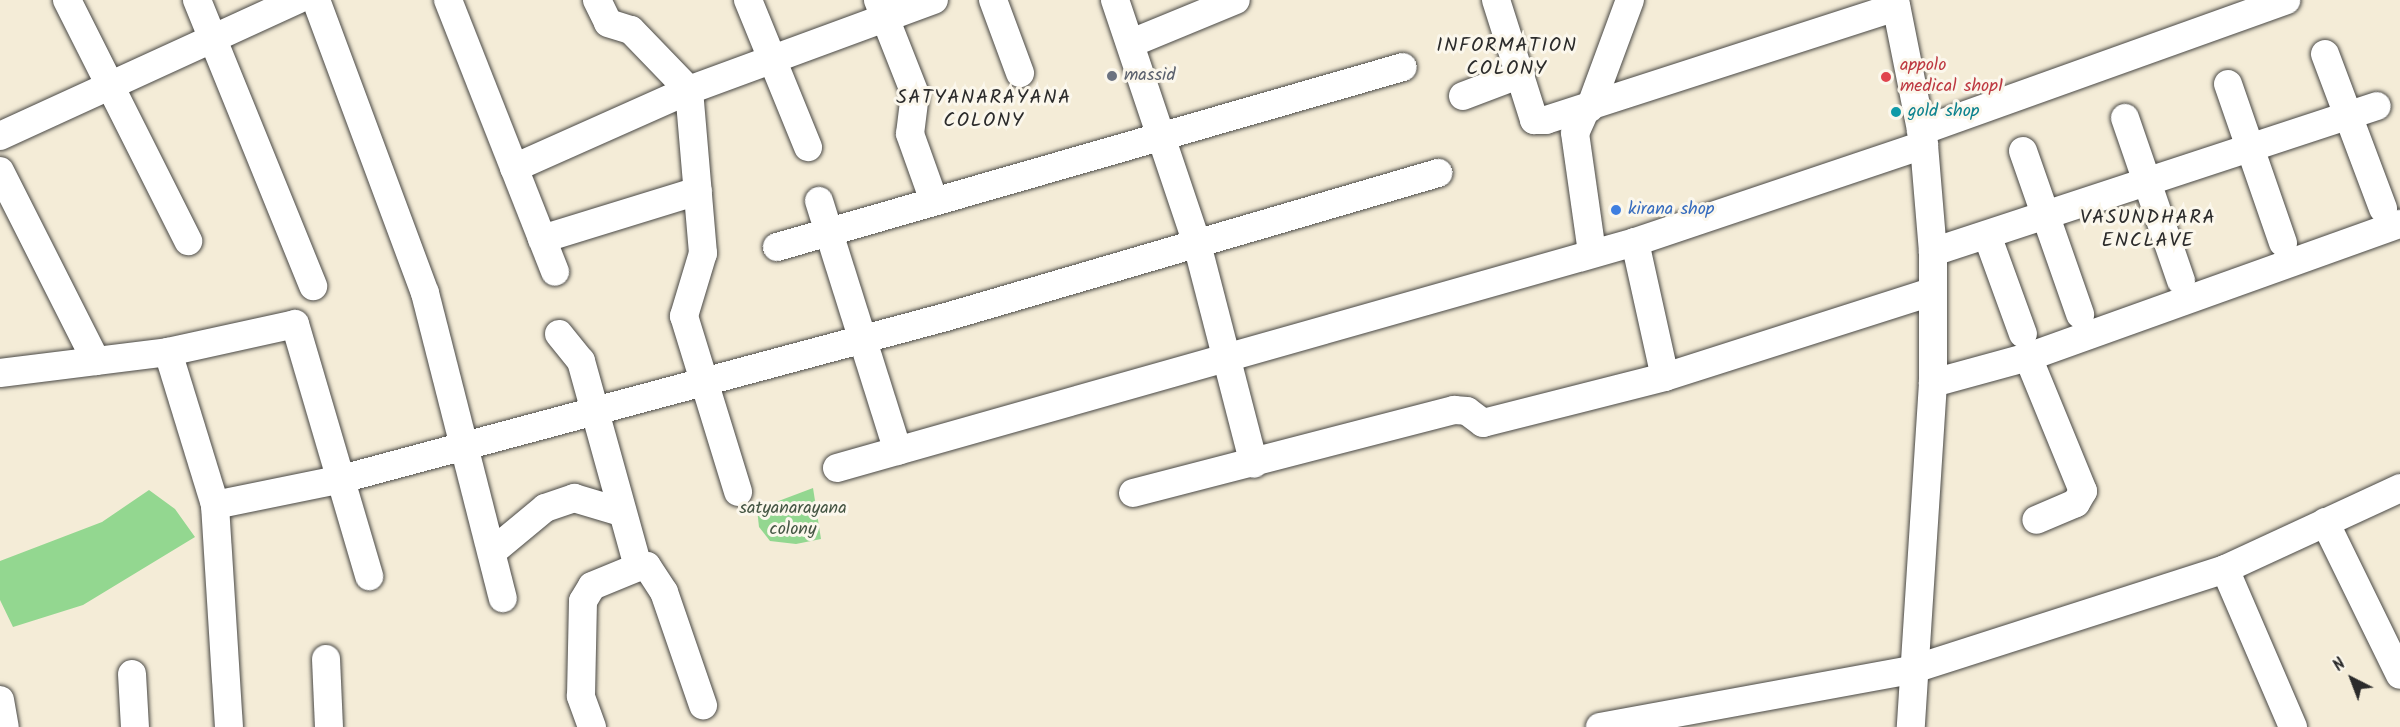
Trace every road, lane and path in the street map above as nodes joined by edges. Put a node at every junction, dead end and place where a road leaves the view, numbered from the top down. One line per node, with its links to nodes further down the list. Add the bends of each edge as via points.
1 (67, 0): 27 (street)
2 (197, 0): 19 (street)
3 (297, 0): 19 (street)
4 (316, 0): 75 (street, via 425,293)
5 (448, 0): 40 (street)
6 (597, 0): 28 (street, via 608,23 631,30)
7 (748, 0): 22 (street)
8 (934, 0): 17 (street)
9 (993, 0): 24 (street)
10 (1115, 0): 20 (street)
11 (1236, 0): 20 (street)
12 (1496, 0): 25 (street)
13 (1606, 0): 18 (street)
14 (1630, 0): 18 (street)
15 (2286, 0): 36 (street)
16 (1895, 4): 31 (street); 36 (street)
17 (882, 9): 22 (street); 46 (street, via 915,94 910,134)
18 (1617, 28): 31 (street)
19 (214, 38): 27 (street); 61 (street)
20 (1134, 42): 35 (street)
21 (2325, 54): 32 (street)
22 (772, 57): 28 (street); 37 (street)
23 (1403, 67): 35 (street)
24 (1020, 73)
25 (1521, 74): 29 (street); 31 (street, via 1534,120)
26 (2228, 84): 38 (street)
27 (106, 87): 34 (street); 53 (street)
28 (689, 90): 40 (street); 44 (street)
29 (1463, 96)
30 (2377, 106): 32 (street)
31 (1588, 109): 58 (street, via 1575,133)
32 (2347, 116): 38 (street); 48 (street)
33 (2125, 118): 43 (street)
34 (0, 136)
35 (1159, 136): 46 (street); 52 (street)
36 (1923, 138): 54 (street); 57 (street)
37 (808, 147)
38 (2250, 147): 43 (street); 55 (street)
39 (2023, 151): 47 (street)
40 (514, 168): 51 (street)
41 (0, 171): 69 (street)
42 (1438, 173): 52 (street)
43 (2147, 182): 47 (street); 60 (street)
44 (698, 191): 51 (street); 72 (street, via 702,263 684,316)
45 (819, 201): 49 (street)
46 (934, 201): 49 (street)
47 (2045, 215): 50 (street); 63 (street)
48 (2391, 216): 66 (street)
49 (828, 232): 56 (street); 65 (street)
50 (1988, 235): 57 (street); 66 (street)
51 (542, 239): 59 (street)
52 (1196, 240): 65 (street); 68 (street)
53 (188, 241)
54 (1635, 242): 58 (street); 71 (street)
55 (2283, 243)
56 (777, 248)
57 (1933, 252): 62 (street)
58 (1592, 253): 68 (street)
59 (555, 272)
60 (2181, 280)
61 (314, 286)
62 (1931, 292): 71 (street); 73 (street)
63 (2080, 314)
64 (560, 334): 74 (street, via 581,361)
65 (865, 336): 72 (street); 76 (street)
66 (2026, 346): 73 (street); 85 (street, via 2083,491 2076,503)
67 (168, 352): 69 (street); 79 (street, via 295,324); 83 (street)
68 (1226, 354): 76 (street); 77 (street)
69 (96, 361): 70 (street)
70 (0, 374)
71 (1665, 377): 77 (street, via 1483,423 1467,411 1454,410)
72 (699, 381): 74 (street); 81 (street)
73 (1934, 383): 93 (street)
74 (594, 408): 75 (street); 84 (street)
75 (465, 443): 79 (street); 87 (street)
76 (898, 451): 78 (street)
77 (1254, 464): 82 (street)
78 (837, 468)
79 (338, 480): 83 (street); 90 (street)
80 (2400, 488): 86 (street)
81 (738, 492)
82 (1133, 493)
83 (215, 505): 101 (street)
84 (621, 512): 87 (street, via 574,498 545,508); 88 (street)
85 (2036, 520)
86 (2325, 522): 89 (street); 95 (street)
87 (492, 552): 91 (street)
88 (638, 567): 97 (street, via 647,566 664,592); 103 (street, via 592,586 583,601 581,696)
89 (2225, 569): 93 (street); 106 (street)
90 (369, 576)
91 (503, 598)
92 (326, 660): 102 (street)
93 (1911, 670): 98 (street); 105 (street)
94 (132, 674): 100 (street)
95 (2400, 675)
96 (0, 700): 99 (street)
97 (703, 705)
98 (1723, 716): 104 (street)
99 (5, 727)
100 (135, 727)
101 (229, 727)
102 (329, 727)
103 (592, 727)
104 (1600, 727)
105 (1911, 727)
106 (2293, 727)

